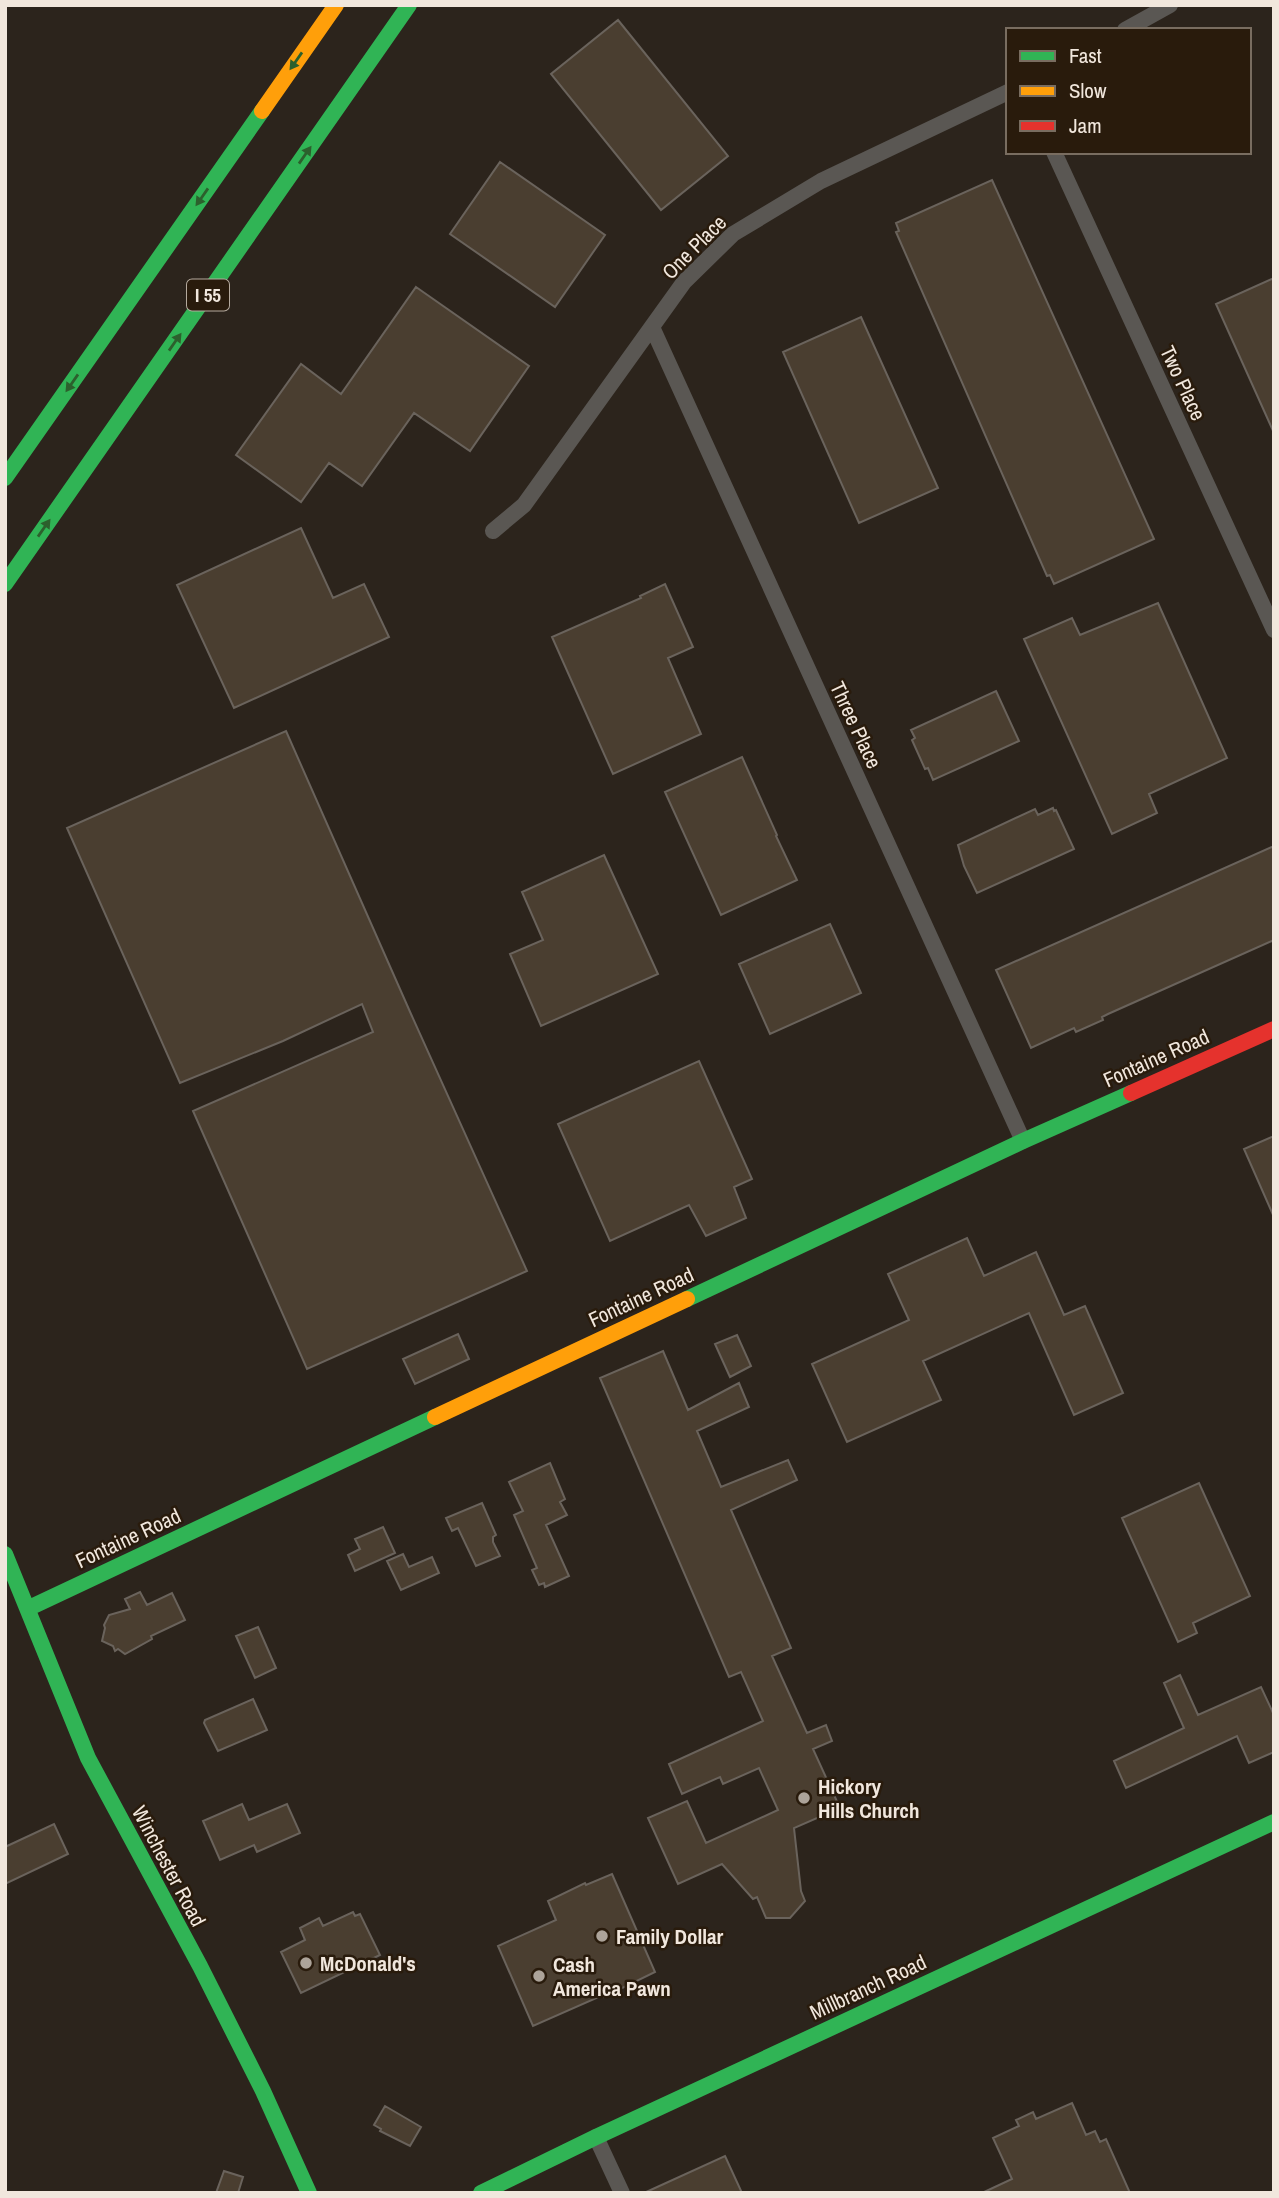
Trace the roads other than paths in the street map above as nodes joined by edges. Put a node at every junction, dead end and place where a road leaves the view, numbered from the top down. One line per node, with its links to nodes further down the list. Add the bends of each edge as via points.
1 (335, 5): 8 (main road, one-way to 8)
2 (410, 5): 10 (main road, I 55, one-way to 2)
3 (1170, 5): 4 (street)
4 (1129, 28)
5 (1006, 93): 7 (street, One Place, via 821,180 733,234 684,282)
6 (1055, 154): 11 (street, Two Place)
7 (652, 327): 9 (street, One Place, via 524,505); 13 (street, Three Place)
8 (5, 478)
9 (493, 531)
10 (5, 584)
11 (1274, 630)
12 (1274, 1029): 13 (main road, Fontaine Road)
13 (1023, 1141): 15 (main road, Fontaine Road)
14 (5, 1554): 15 (main road, Winchester Road)
15 (29, 1608): 18 (main road, Winchester Road, via 88,1758 200,1966)
16 (1274, 1822): 17 (main road, Millbranch Road)
17 (596, 2137): 19 (main road, Millbranch Road); 20 (street)
18 (309, 2193)
19 (481, 2193)
20 (622, 2193)

